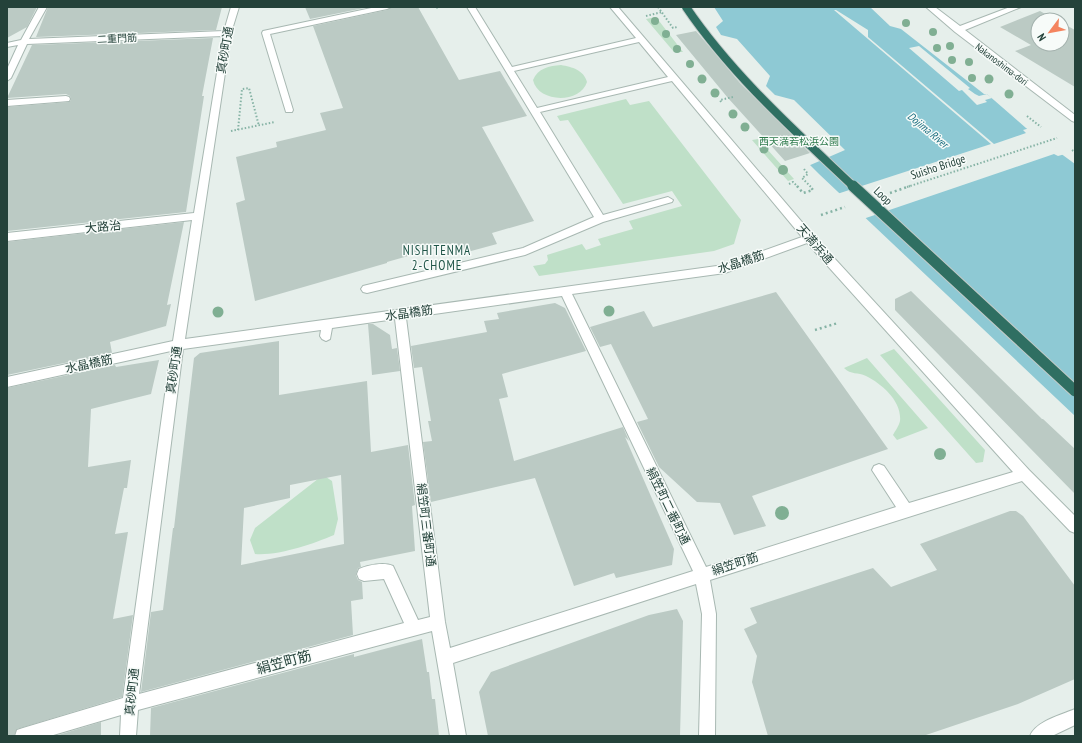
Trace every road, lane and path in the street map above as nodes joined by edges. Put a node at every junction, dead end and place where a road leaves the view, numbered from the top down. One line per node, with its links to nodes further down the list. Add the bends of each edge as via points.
1 (43, 7): 20 (street)
2 (235, 7): 18 (street, 真砂町通)
3 (387, 7): 29 (street, via 266,33)
4 (437, 7): 12 (path)
5 (471, 7): 22 (street)
6 (614, 7): 19 (street, 天満浜通)
7 (658, 7): 13 (path)
8 (686, 7): 60 (highway, Loop, bridge, via 721,54 762,98)
9 (930, 7): 17 (street, Nakanoshima-dori)
10 (993, 7): 14 (street)
11 (1017, 7): 14 (street)
12 (437, 10)
13 (662, 12): 15 (path); 16 (path)
14 (1003, 12): 17 (street)
15 (647, 15)
16 (668, 21)
17 (958, 30): 32 (street, Nakanoshima-dori)
18 (227, 32): 20 (street, 二重門筋); 47 (street, 真砂町通)
19 (642, 39): 22 (street); 24 (street, 天満浜通)
20 (24, 42): 21 (street, 二重門筋); 23 (street)
21 (7, 45)
22 (510, 70): 30 (street)
23 (7, 78)
24 (674, 78): 30 (street); 50 (street, 天満浜通)
25 (728, 98): 28 (path, via 720,100)
26 (66, 99): 27 (street)
27 (7, 103)
28 (724, 105)
29 (289, 110)
30 (534, 111): 48 (street)
31 (1027, 116): 35 (path)
32 (1075, 119)
33 (282, 120): 34 (path)
34 (259, 126): 36 (path); 36 (path, via 249,88 242,90)
35 (1041, 127)
36 (238, 130): 37 (path)
37 (227, 131)
38 (1057, 138): 43 (path, Suisho Bridge)
39 (1072, 150): 40 (path)
40 (1075, 152)
41 (804, 180): 42 (path, via 814,190 803,193)
42 (795, 184)
43 (886, 194)
44 (668, 200): 48 (street)
45 (849, 206): 46 (path)
46 (821, 215)
47 (199, 216): 49 (street, 大路治); 58 (street, 真砂町通)
48 (600, 219): 51 (street, via 525,251)
49 (7, 237)
50 (809, 238): 52 (street, 水晶橋筋, via 725,269); 62 (street, 天満浜通)
51 (367, 289)
52 (565, 291): 53 (street, 水晶橋筋); 66 (street, 絹笠町二番町通)
53 (400, 314): 55 (street, 水晶橋筋); 67 (street, 絹笠町三番町通)
54 (838, 323): 56 (path)
55 (327, 324): 57 (street); 58 (street, 水晶橋筋)
56 (815, 330)
57 (326, 336)
58 (178, 345): 59 (street, 水晶橋筋, via 62,365); 70 (street, 真砂町通)
59 (7, 382)
60 (1075, 391)
61 (879, 470): 63 (street)
62 (1024, 474): 63 (street, 絹笠町筋); 64 (street, 天満浜通)
63 (906, 510): 66 (street, 絹笠町筋)
64 (1075, 526)
65 (364, 574): 68 (street, via 388,571)
66 (702, 575): 69 (street, 絹笠町筋); 75 (street, 絹笠町二番町通, via 708,614)
67 (438, 622): 68 (street, 絹笠町筋); 69 (street, 絹笠町三番町通)
68 (414, 628): 70 (street, 絹笠町筋)
69 (446, 657): 74 (street, 絹笠町三番町通)
70 (130, 704): 72 (street, 絹笠町筋); 73 (street, 真砂町通)
71 (1075, 717): 76 (street)
72 (22, 736)
73 (128, 736)
74 (458, 736)
75 (707, 736)
76 (1038, 736)

